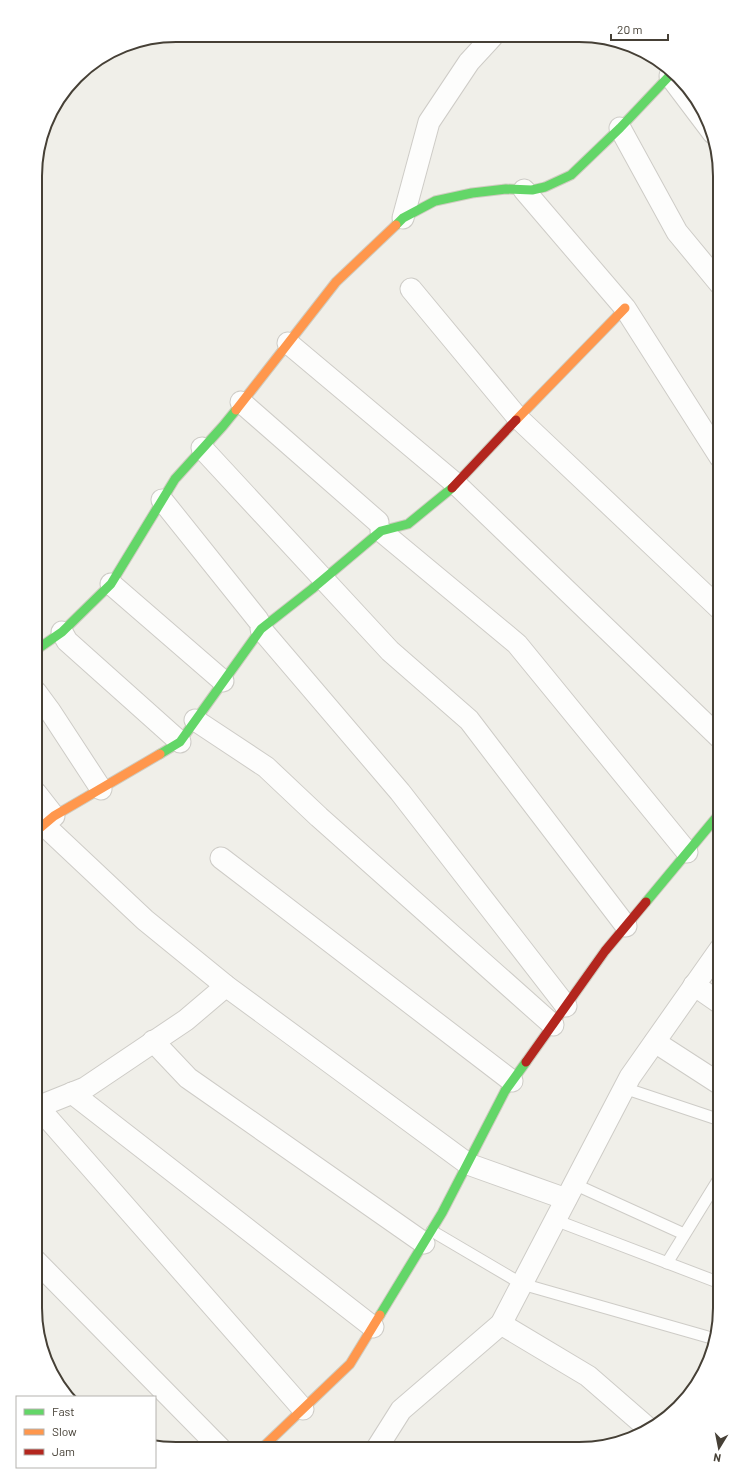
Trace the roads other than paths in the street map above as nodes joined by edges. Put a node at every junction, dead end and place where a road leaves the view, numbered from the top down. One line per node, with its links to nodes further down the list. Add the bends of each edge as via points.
1 (487, 42): 5 (street, via 469,62 429,122)
2 (669, 77): 3 (street)
3 (620, 128): 4 (street, via 571,175 545,188); 6 (street, via 678,232)
4 (524, 190): 5 (street, via 506,189 472,193 435,201); 8 (street)
5 (403, 218): 9 (street, via 336,282)
6 (713, 275)
7 (411, 289): 11 (street)
8 (625, 308): 11 (street); 12 (street)
9 (288, 343): 10 (street); 14 (street)
10 (241, 402): 13 (street); 16 (street)
11 (518, 418): 14 (street); 19 (street)
12 (713, 446)
13 (202, 448): 15 (street, via 175,479); 17 (street)
14 (456, 484): 16 (street, via 408,524); 26 (street)
15 (162, 500): 18 (street); 20 (street)
16 (380, 526): 17 (street); 31 (street, via 517,644)
17 (324, 578): 20 (street); 33 (street, via 390,651 469,720)
18 (110, 584): 21 (street); 23 (street)
19 (713, 602)
20 (259, 624): 23 (street); 38 (street, via 400,792)
21 (62, 632): 22 (street); 27 (street, via 67,641)
22 (42, 646)
23 (223, 681): 25 (street)
24 (42, 700): 28 (street)
25 (195, 720): 27 (street); 39 (street, via 266,767)
26 (713, 731)
27 (180, 742): 28 (street)
28 (101, 789): 30 (street)
29 (713, 821): 31 (street)
30 (44, 824): 36 (street, via 145,920)
31 (687, 852): 33 (street)
32 (221, 858): 43 (street)
33 (626, 926): 38 (street)
34 (713, 959): 35 (street)
35 (694, 985): 37 (street); 41 (street)
36 (226, 986): 40 (street, via 186,1020); 49 (street)
37 (713, 998)
38 (566, 1006): 39 (street)
39 (552, 1025): 43 (street)
40 (154, 1042): 45 (street, via 85,1088); 54 (street, via 188,1078)
41 (655, 1042): 42 (street); 44 (street)
42 (713, 1079)
43 (512, 1081): 49 (street)
44 (624, 1088): 48 (lane); 51 (street)
45 (72, 1093): 46 (street); 60 (street)
46 (42, 1105)
47 (42, 1113): 62 (street)
48 (713, 1118)
49 (468, 1164): 51 (street); 54 (street)
50 (713, 1188): 53 (lane)
51 (570, 1191): 52 (street); 53 (lane)
52 (555, 1220): 55 (lane); 58 (street)
53 (684, 1234): 55 (lane)
54 (428, 1237): 58 (lane); 60 (street)
55 (667, 1263): 57 (lane)
56 (42, 1267): 64 (street)
57 (713, 1280)
58 (522, 1284): 59 (street); 61 (lane)
59 (501, 1324): 63 (street, via 588,1376); 66 (street, via 401,1410)
60 (373, 1327): 62 (street, via 350,1364)
61 (709, 1337)
62 (303, 1409): 65 (street)
63 (644, 1425)
64 (214, 1442)
65 (268, 1442)
66 (381, 1442)

